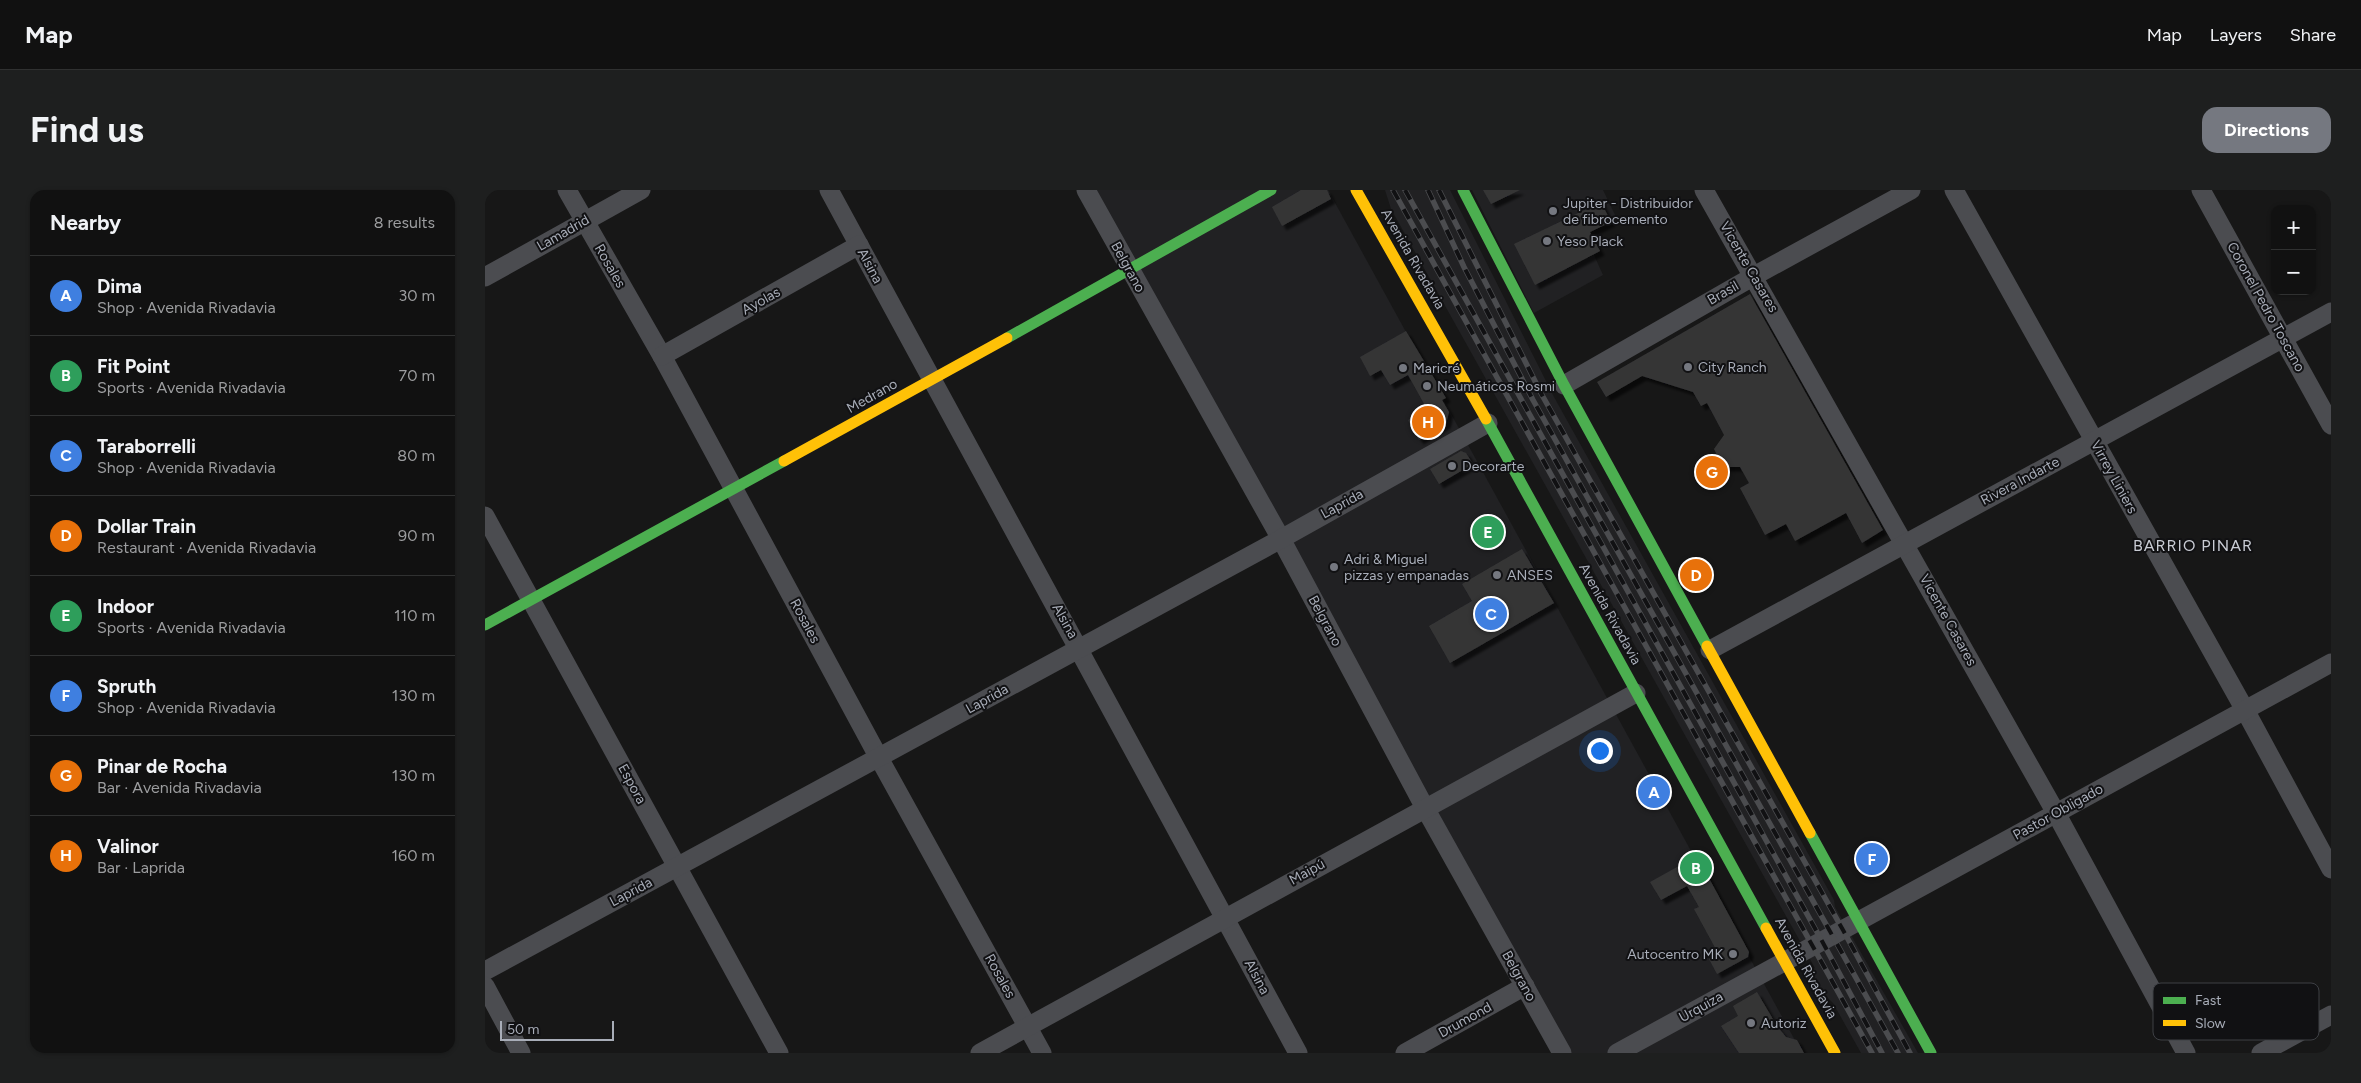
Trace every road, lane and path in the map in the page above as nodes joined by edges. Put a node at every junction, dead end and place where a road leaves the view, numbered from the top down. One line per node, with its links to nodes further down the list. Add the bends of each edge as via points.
1 (567, 190): 12 (street, Rosales)
2 (641, 190): 12 (street, Lamadrid)
3 (829, 190): 13 (street, Alsina)
4 (1086, 190): 14 (street, Belgrano)
5 (1271, 190): 14 (main road, Medrano)
6 (1356, 190): 22 (main road, Avenida Rivadavia)
7 (1463, 190): 21 (main road)
8 (1704, 190): 15 (street, Vicente Casares)
9 (1911, 190): 15 (street, Brasil)
10 (1954, 190): 24 (street, Virrey Liniers)
11 (2201, 190): 18 (street, Coronel Pedro Toscano)
12 (584, 221): 16 (street, Lamadrid); 19 (street, Rosales)
13 (859, 245): 19 (street, Ayolas); 20 (street, Alsina)
14 (1129, 270): 20 (main road, Medrano); 27 (street, Belgrano)
15 (1754, 276): 21 (street, Brasil); 28 (street, Vicente Casares)
16 (485, 277)
17 (2331, 312): 18 (street, Rivera Indarte)
18 (2284, 339): 23 (street, Coronel Pedro Toscano); 24 (street, Rivera Indarte)
19 (662, 356): 25 (street, Rosales)
20 (932, 380): 25 (main road, Medrano); 31 (street, Alsina)
21 (1564, 385): 32 (main road)
22 (1488, 423): 27 (street, Laprida); 34 (main road, Avenida Rivadavia)
23 (2331, 425)
24 (2094, 441): 28 (street, Rivera Indarte); 35 (street, Virrey Liniers)
25 (733, 489): 29 (main road, Medrano); 36 (street, Rosales)
26 (485, 516): 29 (street, Espora)
27 (1281, 539): 31 (street, Laprida); 37 (street, Belgrano)
28 (1905, 543): 32 (street, Rivera Indarte); 38 (street, Vicente Casares)
29 (531, 600): 30 (main road, Medrano); 39 (street, Espora)
30 (485, 625)
31 (1080, 648): 36 (street, Laprida); 41 (street, Alsina)
32 (1710, 650): 42 (main road)
33 (2331, 663): 35 (street, Pastor Obligado)
34 (1636, 693): 37 (street, Maipú); 43 (main road, Avenida Rivadavia)
35 (2245, 710): 38 (street, Pastor Obligado); 40 (street, Virrey Liniers)
36 (879, 758): 39 (street, Laprida); 50 (street, Rosales)
37 (1425, 808): 41 (street, Maipú); 46 (street, Belgrano)
38 (2057, 813): 42 (street, Pastor Obligado); 47 (street, Vicente Casares)
39 (678, 866): 44 (street, Laprida); 54 (street, Espora)
40 (2331, 869)
41 (1225, 917): 50 (street, Maipú); 57 (street, Alsina)
42 (1858, 922): 43 (street, Pastor Obligado); 62 (main road)
43 (1785, 960): 60 (street, Urquiza); 61 (main road, Avenida Rivadavia)
44 (485, 971)
45 (485, 986): 53 (street)
46 (1525, 986): 58 (street, Drumond); 59 (street, Belgrano)
47 (2153, 992)
48 (2331, 1015): 49 (street)
49 (2319, 1022)
50 (1028, 1027): 55 (street, Maipú); 56 (street, Rosales)
51 (2179, 1040): 63 (street, Vicente Casares)
52 (2285, 1040): 64 (street)
53 (521, 1053)
54 (779, 1053)
55 (980, 1053)
56 (1042, 1053)
57 (1298, 1053)
58 (1405, 1053)
59 (1562, 1053)
60 (1617, 1053)
61 (1835, 1053)
62 (1931, 1053)
63 (2186, 1053)
64 (2261, 1053)

